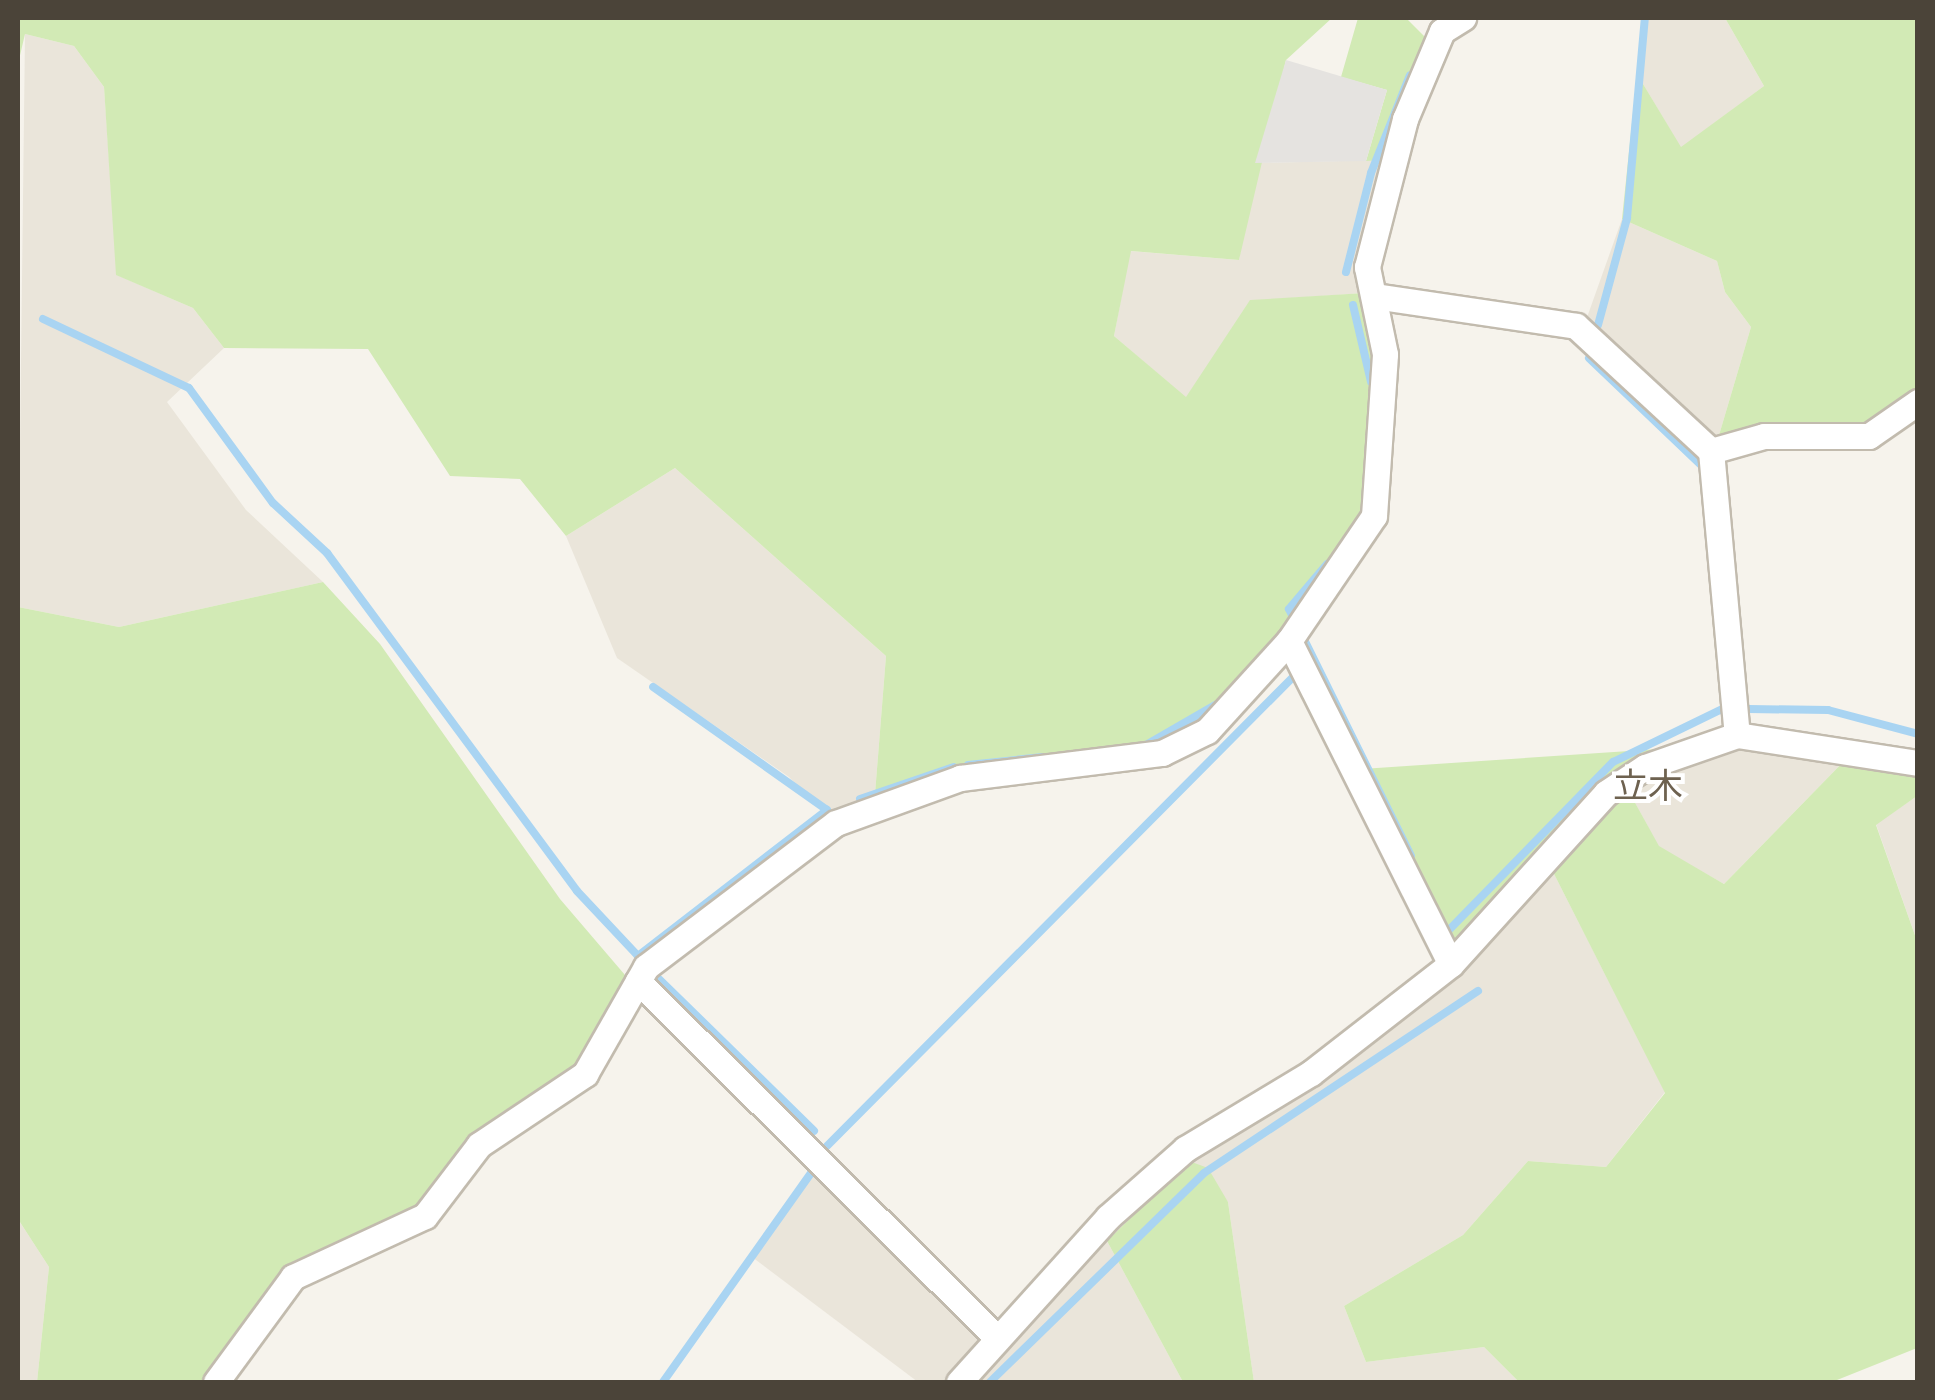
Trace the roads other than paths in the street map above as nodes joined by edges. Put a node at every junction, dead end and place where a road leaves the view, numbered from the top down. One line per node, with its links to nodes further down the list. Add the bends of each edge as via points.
1 (1442, 22): 2 (street, via 1405,119 1374,236)
2 (1374, 296): 4 (street, via 1576,326); 5 (street, via 1385,354 1374,516 1366,540)
3 (1918, 402): 4 (street, via 1869,436 1764,436)
4 (1711, 451): 6 (street)
5 (1295, 627): 8 (street); 9 (street, via 1206,731 1162,753 960,778 836,824)
6 (1737, 734): 7 (street); 8 (street, via 1646,767 1606,793)
7 (1918, 763)
8 (1451, 964): 10 (street, via 1311,1073 1185,1149 1108,1217)
9 (638, 981): 10 (street); 11 (street, via 585,1074 479,1145 449,1192 402,1233 293,1277)
10 (997, 1338): 12 (street)
11 (216, 1382)
12 (959, 1382)

